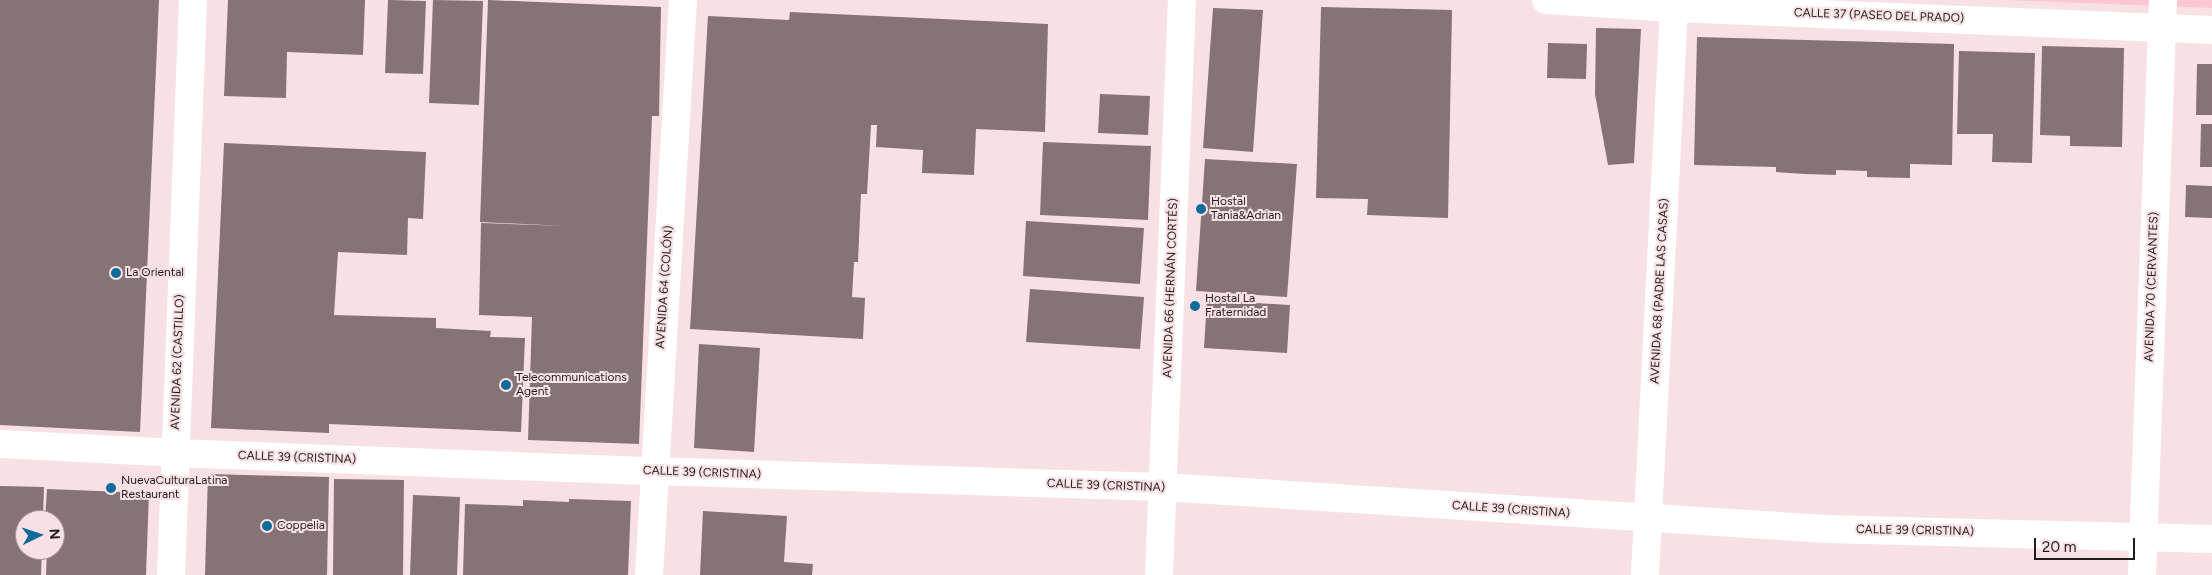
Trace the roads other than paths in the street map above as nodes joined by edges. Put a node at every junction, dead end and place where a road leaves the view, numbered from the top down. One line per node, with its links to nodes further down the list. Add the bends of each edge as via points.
1 (193, 0): 10 (street, AVENIDA 62 (CASTILLO))
2 (683, 0): 11 (street, AVENIDA 64 (COLÓN))
3 (1182, 0): 12 (street, AVENIDA 66 (HERNÁN CORTÉS))
4 (1546, 0): 6 (street, CALLE 37 (PASEO DEL PRADO))
5 (2163, 0): 7 (street, AVENIDA 70 (CERVANTES))
6 (1674, 8): 7 (street, CALLE 37 (PASEO DEL PRADO)); 13 (street, AVENIDA 68 (PADRE LAS CASAS))
7 (2161, 28): 8 (street, CALLE 37 (PASEO DEL PRADO)); 14 (street, AVENIDA 70 (CERVANTES))
8 (2212, 30)
9 (0, 444): 10 (street, CALLE 39 (CRISTINA))
10 (175, 453): 11 (street, CALLE 39 (CRISTINA)); 16 (street, AVENIDA 62 (CASTILLO))
11 (654, 471): 12 (street, CALLE 39 (CRISTINA)); 17 (street, AVENIDA 64 (COLÓN))
12 (1163, 488): 13 (street, CALLE 39 (CRISTINA)); 18 (street, AVENIDA 66 (HERNÁN CORTÉS))
13 (1647, 519): 14 (street, CALLE 39 (CRISTINA), via 1827,529); 19 (street, AVENIDA 68 (PADRE LAS CASAS))
14 (2143, 536): 15 (street, CALLE 39 (CRISTINA)); 20 (street, AVENIDA 70 (CERVANTES))
15 (2212, 539)
16 (171, 575)
17 (649, 575)
18 (1159, 575)
19 (1645, 575)
20 (2142, 575)

